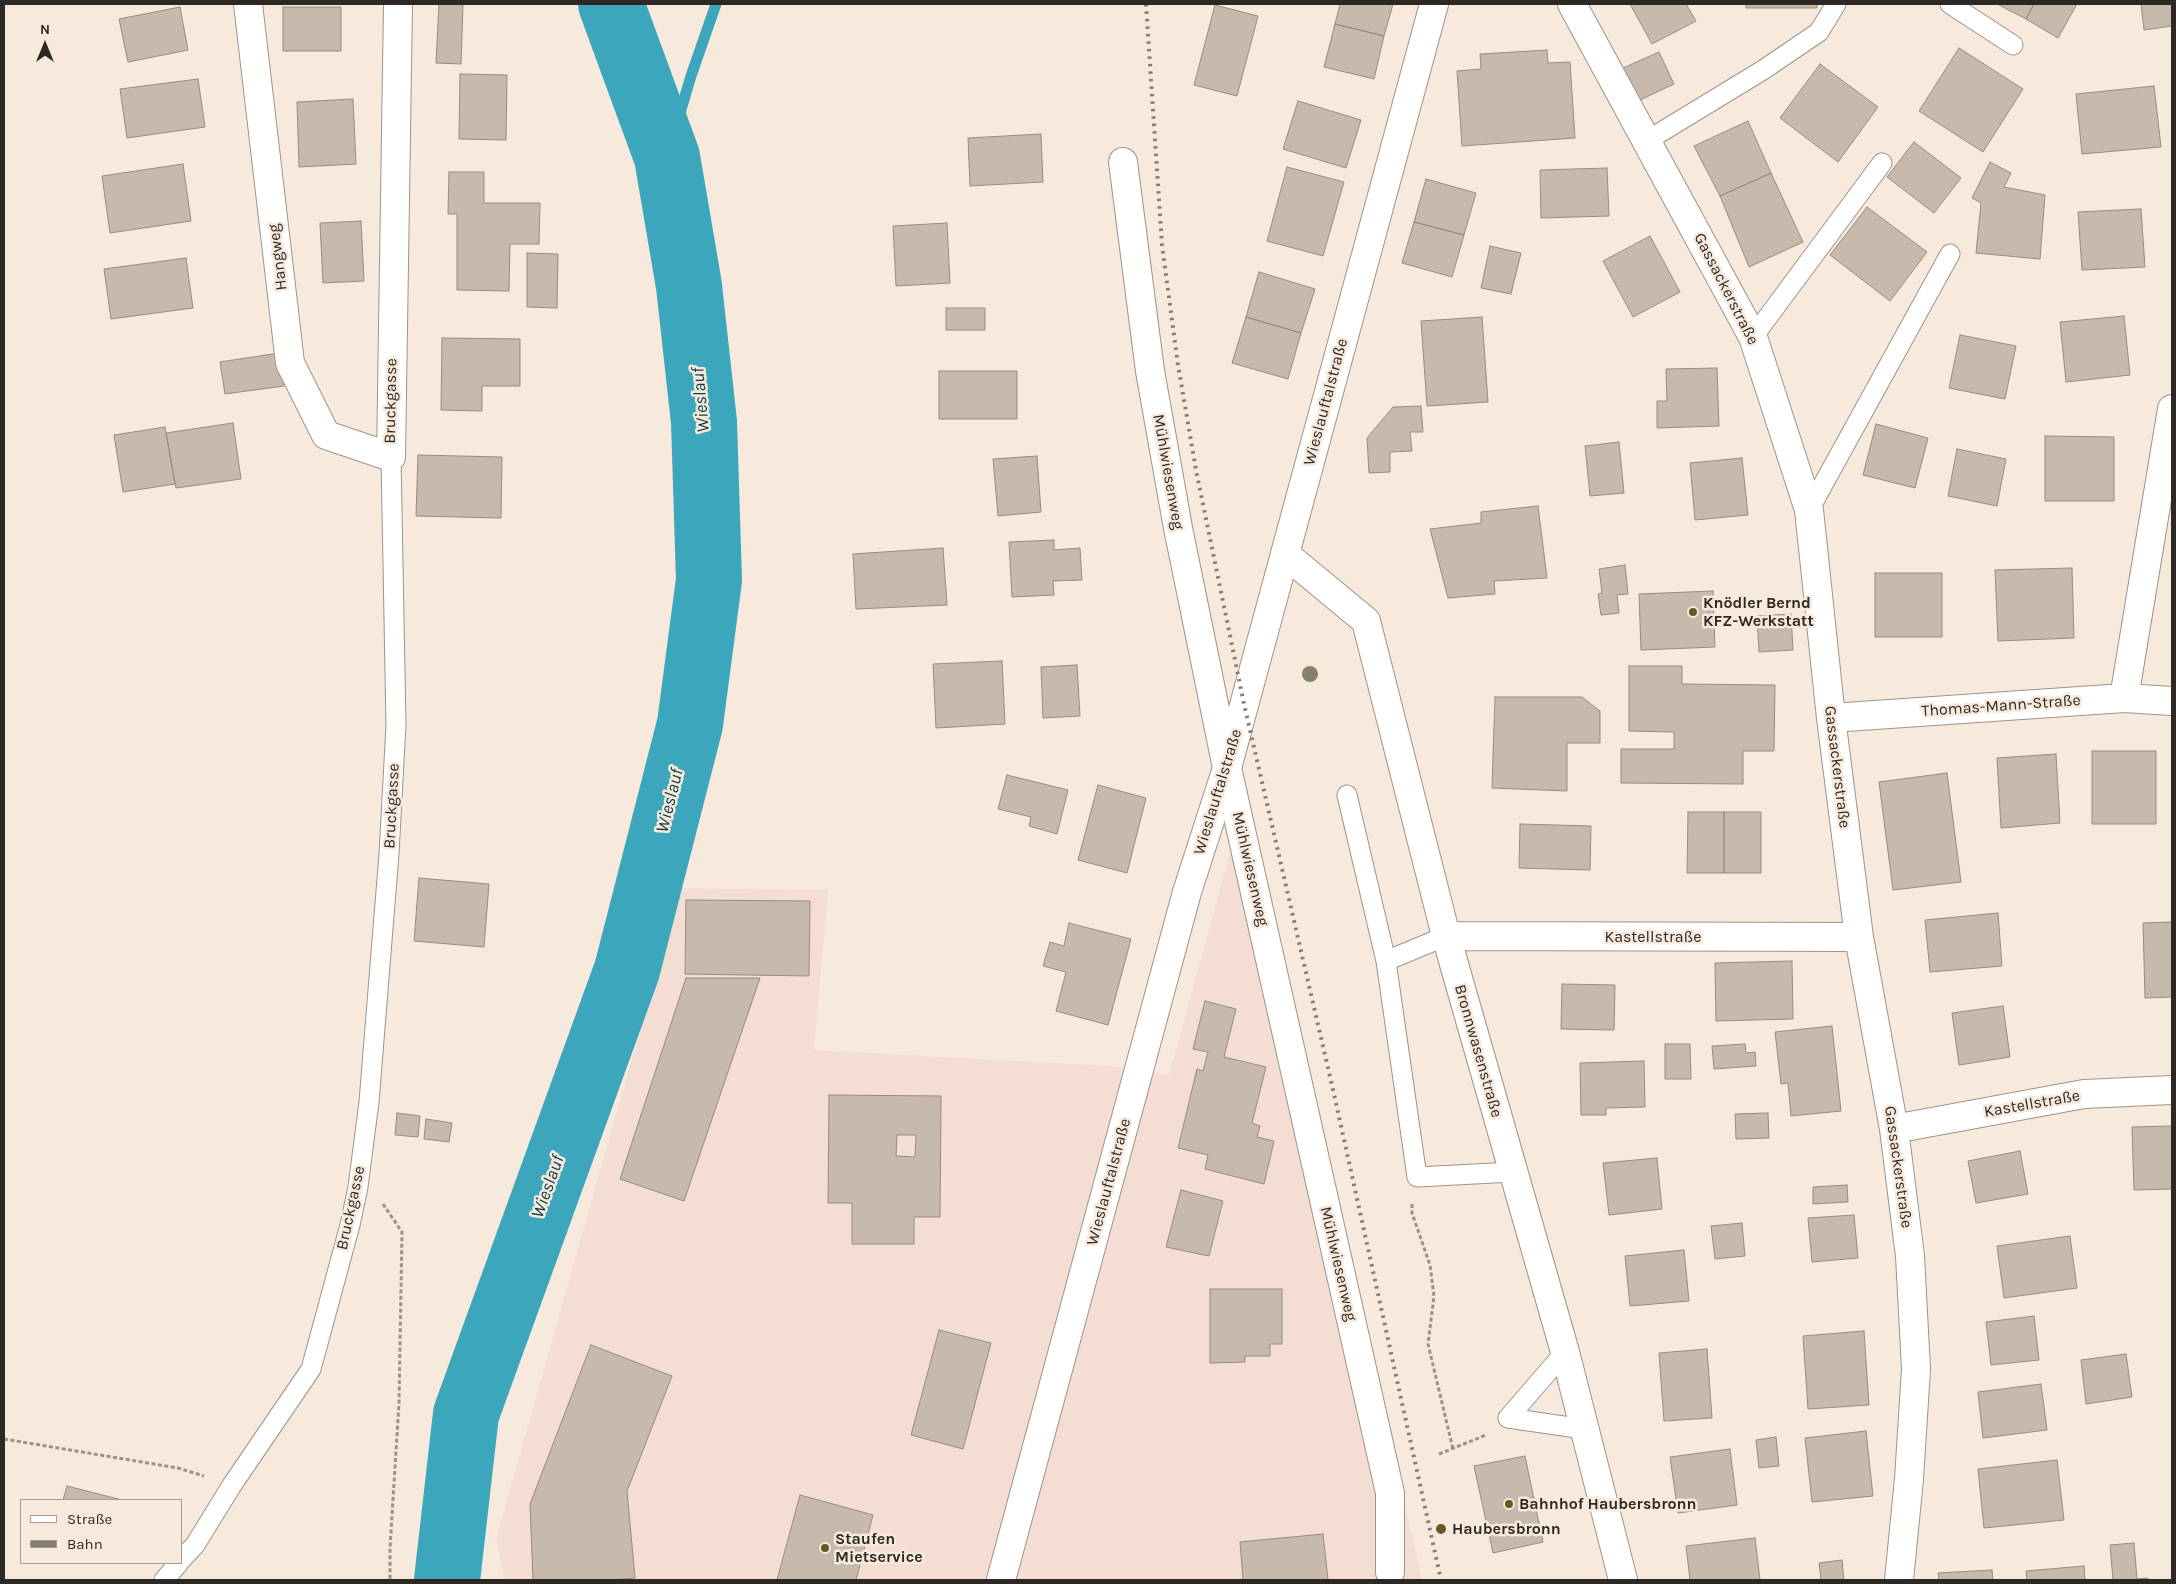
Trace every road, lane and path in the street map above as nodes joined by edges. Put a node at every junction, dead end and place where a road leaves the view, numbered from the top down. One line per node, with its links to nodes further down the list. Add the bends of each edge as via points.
1 (248, 4): 14 (street, Hangweg, via 290,363 326,435)
2 (398, 4): 14 (street, Bruckgasse)
3 (1434, 4): 16 (street, Wieslauftalstraße)
4 (1572, 4): 8 (street, Gassackerstraße)
5 (1836, 4): 8 (lane, via 1819,32)
6 (1950, 4): 7 (lane)
7 (2013, 45)
8 (1648, 140): 12 (street, Gassackerstraße)
9 (1123, 162): 20 (street, Mühlwiesenweg, via 1150,371)
10 (1882, 163): 12 (lane)
11 (1950, 254): 15 (lane)
12 (1753, 337): 15 (street, Gassackerstraße)
13 (2172, 409): 17 (street)
14 (390, 457): 29 (lane, Bruckgasse, via 396,725 369,1102)
15 (1809, 510): 19 (street, Gassackerstraße)
16 (1285, 554): 20 (street, Wieslauftalstraße); 22 (street, Bronnwasenstraße, via 1366,621)
17 (2124, 698): 18 (street, Thomas-Mann-Straße); 19 (street, Thomas-Mann-Straße)
18 (2172, 701)
19 (1831, 718): 23 (street, Gassackerstraße)
20 (1227, 768): 39 (street, Mühlwiesenweg, via 1390,1493); 42 (street, Wieslauftalstraße, via 1188,892)
21 (1347, 794): 24 (lane)
22 (1446, 936): 23 (street, Kastellstraße); 24 (lane); 27 (street, Bronnwasenstraße)
23 (1859, 937): 26 (street, Gassackerstraße)
24 (1386, 961): 28 (lane)
25 (2172, 1090): 26 (street, Kastellstraße, via 2084,1094)
26 (1894, 1129): 44 (street, Gassackerstraße, via 1910,1256 1916,1369)
27 (1512, 1172): 28 (lane); 30 (street, Bronnwasenstraße)
28 (1417, 1177): 34 (path, via 1411,1196 1412,1213 1430,1265 1434,1296 1428,1344)
29 (358, 1187): 36 (lane, Bruckgasse, via 311,1369); 41 (path, via 386,1206 402,1232 399,1403)
30 (1565, 1352): 31 (lane); 32 (street, Bronnwasenstraße)
31 (1508, 1418): 32 (lane); 34 (path, via 1483,1437)
32 (1584, 1429): 43 (street, Bronnwasenstraße)
33 (4, 1438): 36 (path, via 178,1468)
34 (1453, 1449): 35 (path)
35 (1439, 1454)
36 (232, 1485): 37 (lane, Bruckgasse)
37 (182, 1559)
38 (177, 1564): 40 (lane, Bruckgasse)
39 (1391, 1576)
40 (164, 1580)
41 (390, 1580)
42 (1001, 1580)
43 (1623, 1580)
44 (1899, 1580)

